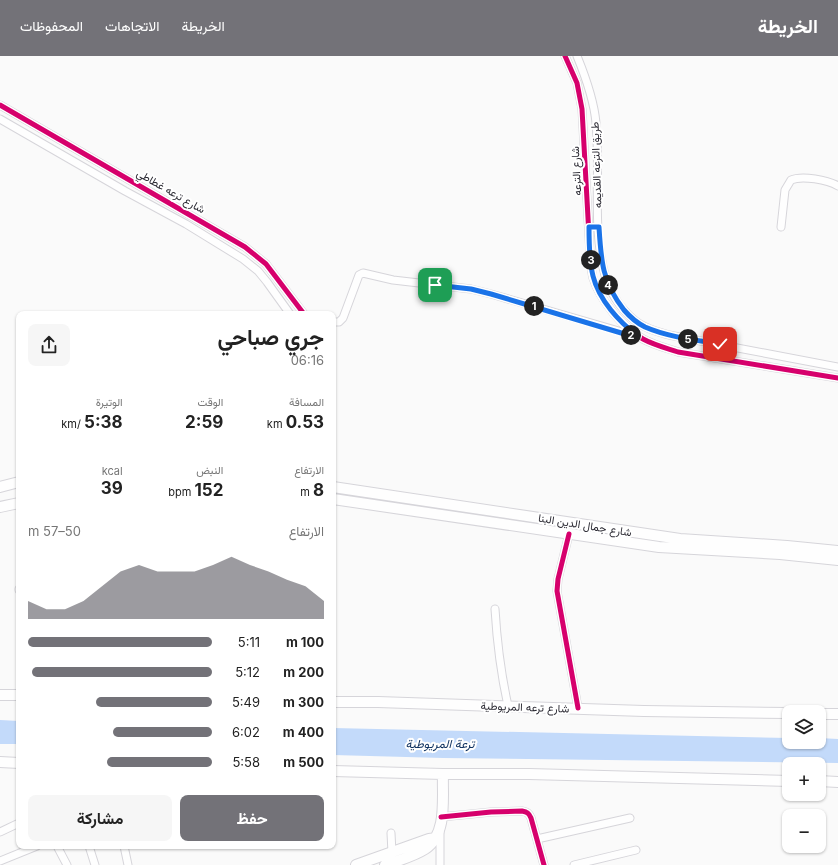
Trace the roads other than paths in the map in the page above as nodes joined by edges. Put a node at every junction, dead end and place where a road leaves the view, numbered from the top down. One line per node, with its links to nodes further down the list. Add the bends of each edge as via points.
1 (565, 56): 6 (street, شارع الترعه, via 577,83 582,109)
2 (577, 56): 7 (street, طريق الترعه القديمه, via 590,91 596,124)
3 (0, 105): 10 (street, شارع ترعه غطاطي, via 245,247 266,264)
4 (1, 119): 9 (street, شارع ترعه غطاطي, via 243,259 268,282)
5 (838, 186): 8 (street, via 822,180 791,180 785,190)
6 (589, 227): 7 (street); 12 (street, شارع الترعه, via 592,268 597,288 614,314)
7 (599, 227): 13 (street, طريق الترعه القديمه, via 602,263 609,288 629,316 640,325 669,335)
8 (781, 227)
9 (288, 311)
10 (302, 311)
11 (336, 322): 12 (street, via 343,318 359,275 363,273 393,280 471,289)
12 (638, 336): 14 (street, via 660,347 678,352)
13 (838, 366)
14 (838, 378)
15 (16, 483): 17 (main road)
16 (336, 486): 22 (main road, شارع جمال الدين البنا, via 680,539)
17 (0, 487)
18 (336, 499): 21 (main road, شارع جمال الدين البنا)
19 (16, 504): 20 (main road)
20 (0, 507)
21 (568, 534): 23 (main road, شارع جمال الدين البنا, via 659,547); 29 (street, via 557,591)
22 (838, 551)
23 (838, 560)
24 (495, 609): 28 (street, via 500,668)
25 (0, 695): 26 (main road)
26 (16, 695)
27 (336, 702): 28 (main road, شارع ترعه المريوطية)
28 (508, 706): 29 (main road, شارع ترعه المريوطية)
29 (578, 708): 30 (main road, شارع ترعه المريوطية)
30 (782, 713)
31 (826, 714): 32 (main road)
32 (838, 714)
33 (0, 762): 34 (main road)
34 (16, 762)
35 (336, 771): 36 (main road)
36 (443, 774): 37 (main road); 40 (main road)
37 (782, 781)
38 (826, 781): 39 (main road)
39 (838, 782)
40 (442, 818): 45 (main road); 46 (street, via 522,811 530,814)
41 (630, 818): 46 (street)
42 (16, 824): 43 (street)
43 (0, 832)
44 (391, 834): 53 (street)
45 (438, 834): 53 (main road, via 426,849); 58 (street)
46 (537, 839): 59 (street)
47 (30, 849): 52 (street)
48 (58, 849): 54 (street)
49 (90, 849): 55 (street)
50 (125, 849): 56 (street)
51 (636, 850): 60 (street)
52 (0, 861)
53 (390, 862): 57 (main road)
54 (67, 865)
55 (95, 865)
56 (128, 865)
57 (356, 865)
58 (440, 865)
59 (544, 865)
60 (574, 865)

